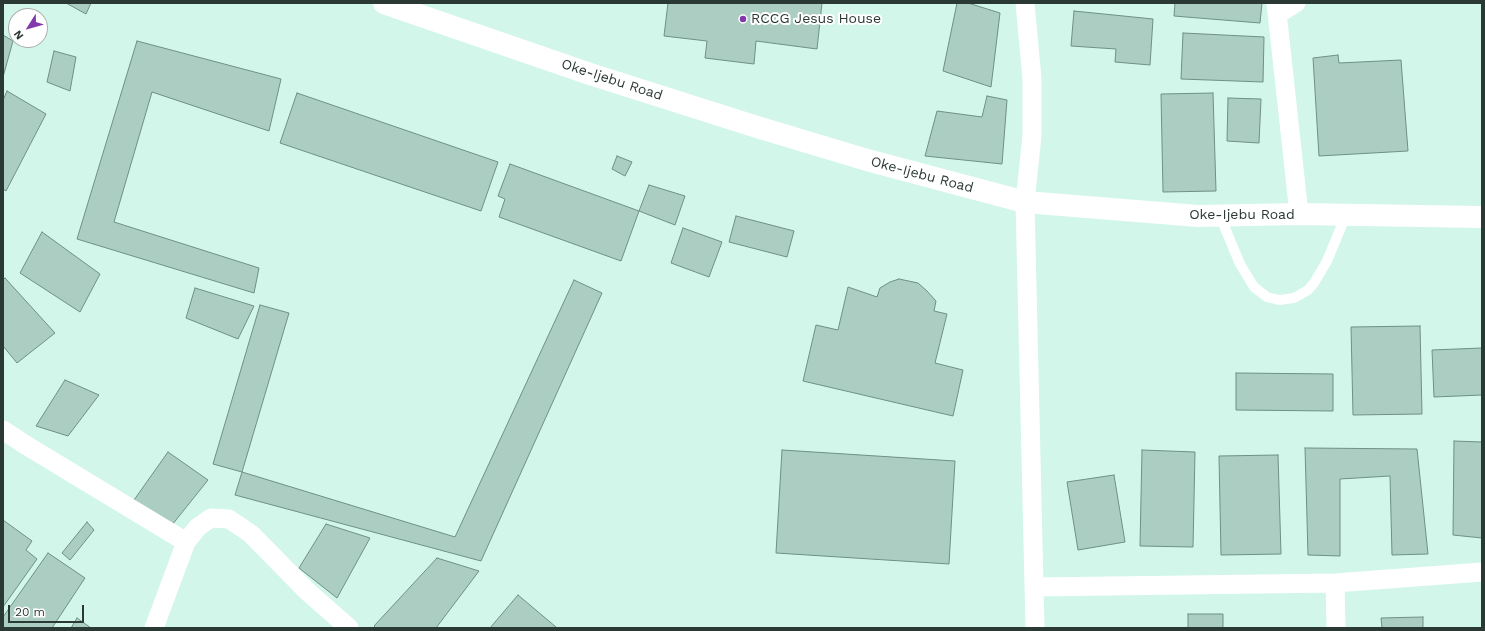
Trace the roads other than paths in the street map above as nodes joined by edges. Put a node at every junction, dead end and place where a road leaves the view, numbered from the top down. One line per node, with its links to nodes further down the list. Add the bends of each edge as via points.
1 (384, 3): 5 (main road, Oke-Ijebu Road, via 590,74 757,127 867,160)
2 (1025, 3): 5 (street, via 1032,80 1032,136)
3 (1296, 3): 4 (street)
4 (1277, 8): 6 (street)
5 (1025, 202): 8 (main road, Oke-Ijebu Road); 14 (street)
6 (1299, 214): 7 (main road, Oke-Ijebu Road); 8 (main road, Oke-Ijebu Road)
7 (1346, 215): 8 (lane, via 1327,261 1314,283 1294,298 1279,300 1267,297 1254,286 1240,264); 9 (main road, Oke-Ijebu Road)
8 (1220, 216)
9 (1482, 217)
10 (3, 430): 11 (street)
11 (186, 542): 15 (street); 16 (street, via 198,527 211,518 229,519 251,534 307,591)
12 (1482, 572): 13 (street)
13 (1335, 583): 14 (street); 18 (street)
14 (1035, 587): 17 (street)
15 (154, 628)
16 (350, 628)
17 (1035, 628)
18 (1336, 628)

